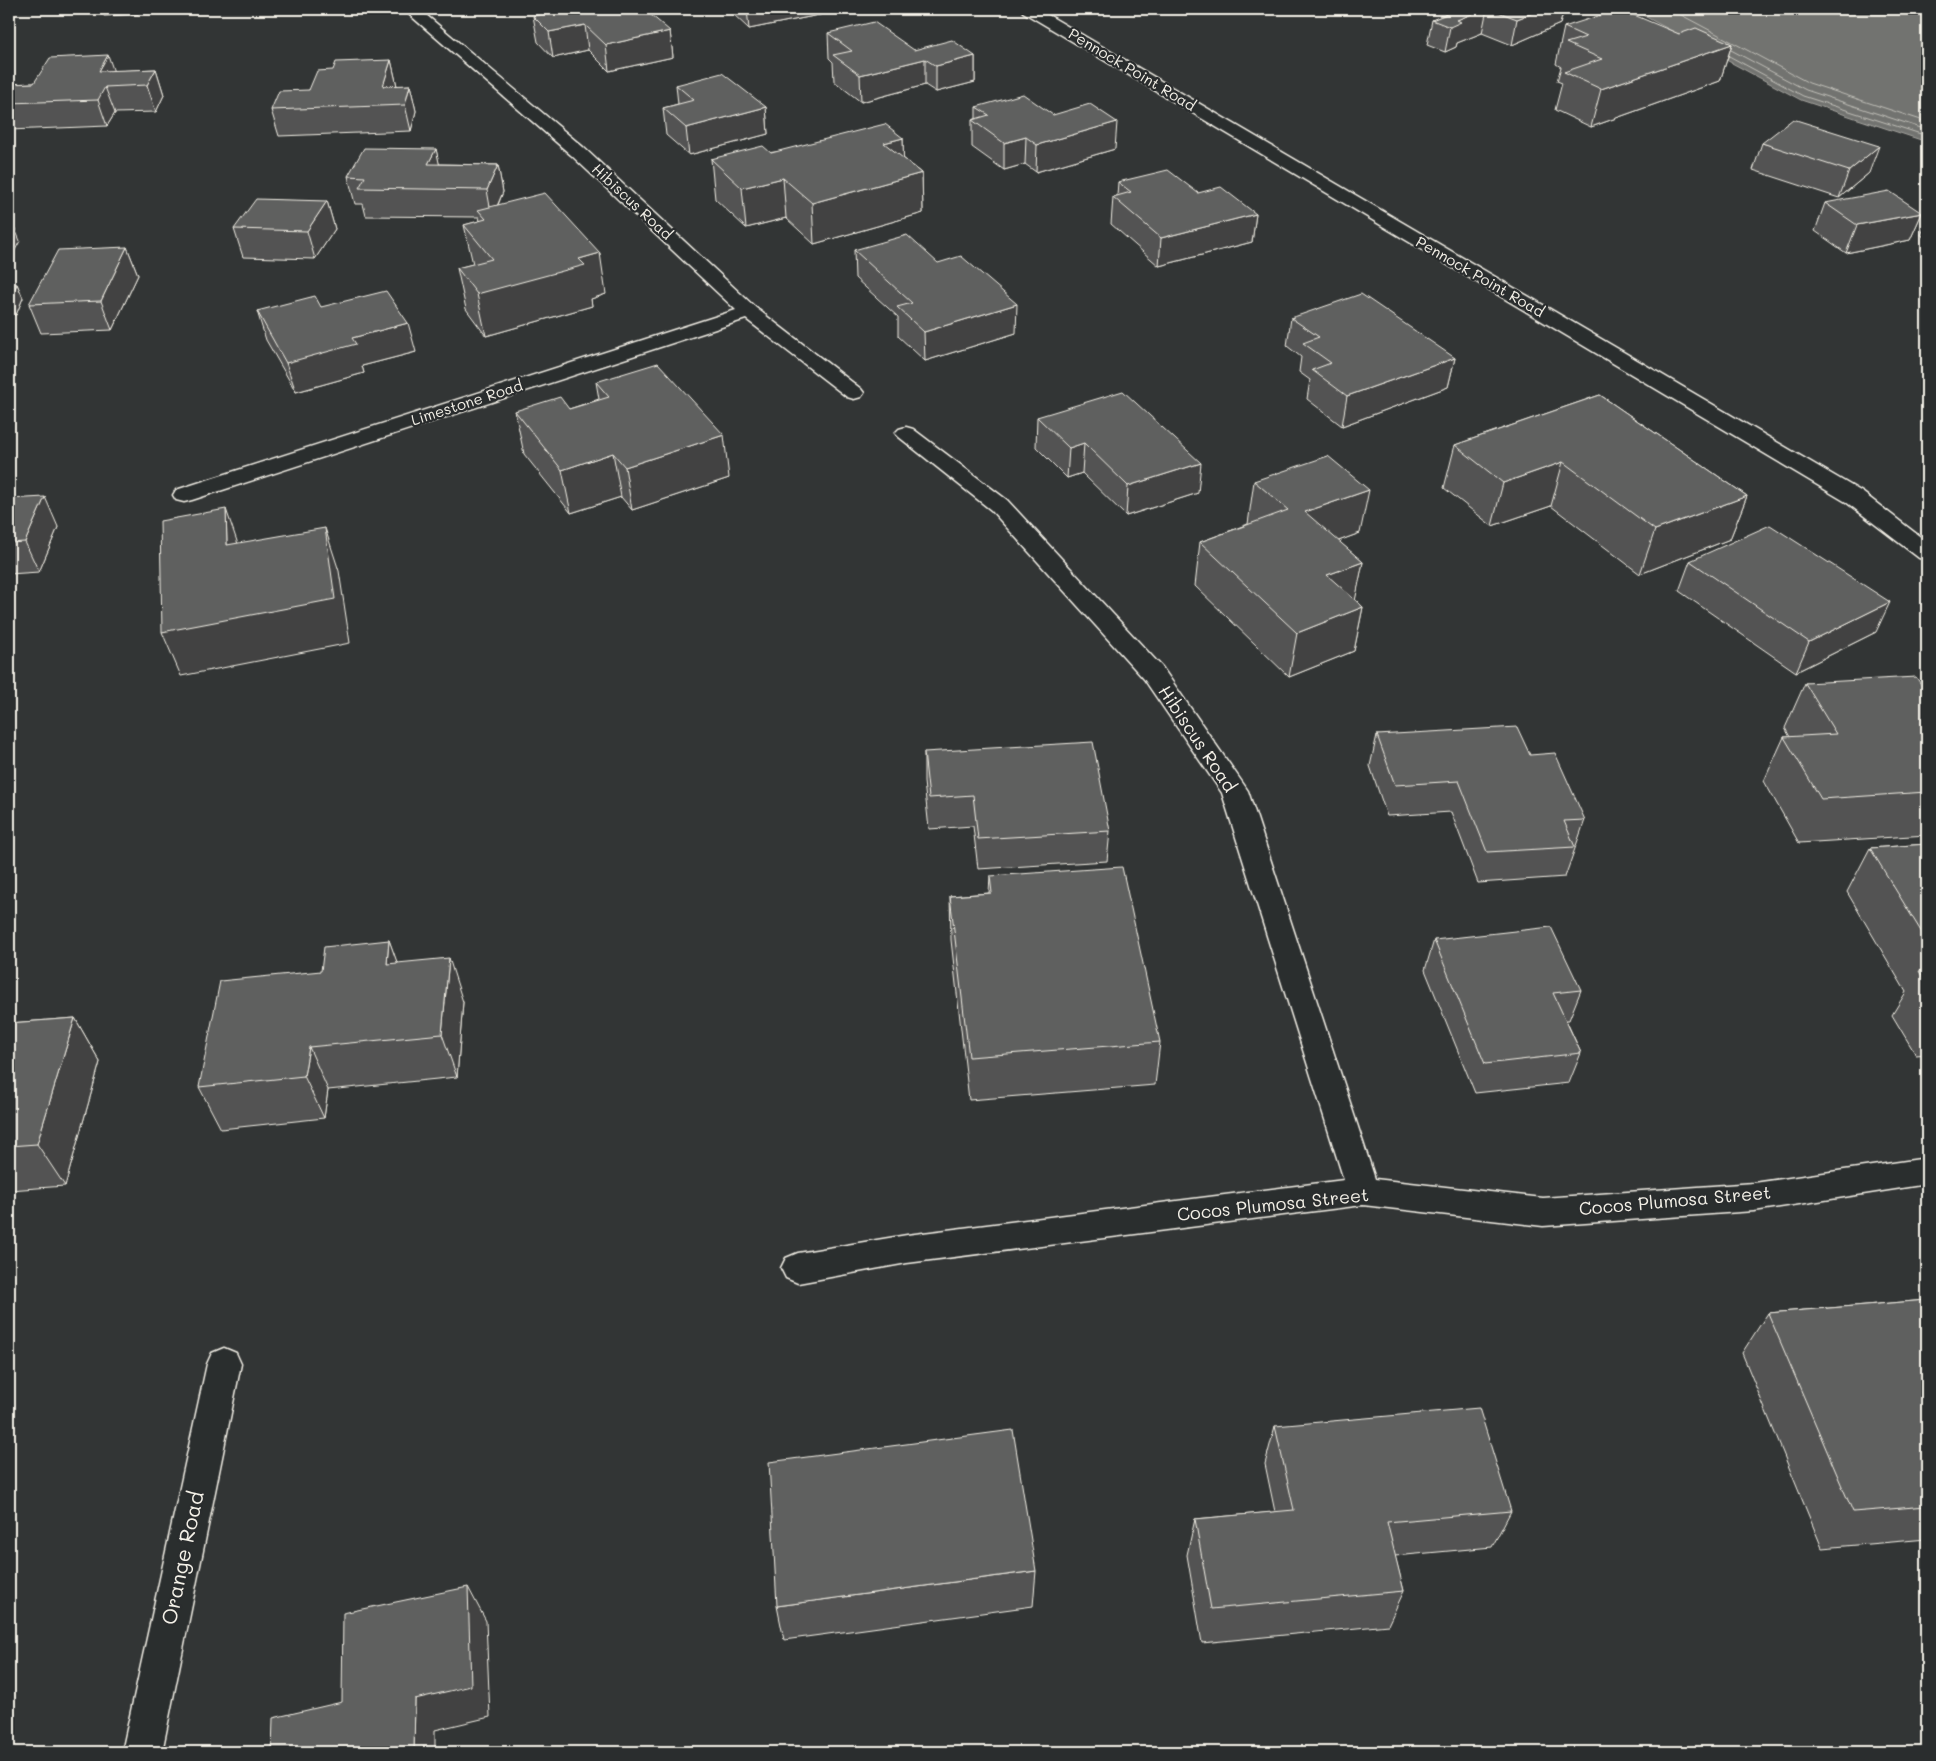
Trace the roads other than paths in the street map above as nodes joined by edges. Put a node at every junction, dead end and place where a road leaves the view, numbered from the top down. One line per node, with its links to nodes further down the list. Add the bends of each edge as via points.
1 (410, 9): 3 (street, Hibiscus Road, via 577,151)
2 (1028, 9): 7 (street, Pennock Point Road, via 1854,497)
3 (749, 312): 4 (street, Hibiscus Road); 6 (street, Limestone Road)
4 (854, 394)
5 (906, 433): 9 (street, Hibiscus Road, via 998,505 1153,673 1235,791)
6 (184, 495)
7 (1927, 553)
8 (1927, 1171): 9 (street, Cocos Plumosa Street, via 1754,1197 1543,1212)
9 (1363, 1192): 10 (street, Cocos Plumosa Street, via 907,1249)
10 (798, 1268)
11 (224, 1364): 12 (street, Orange Road)
12 (142, 1752)

